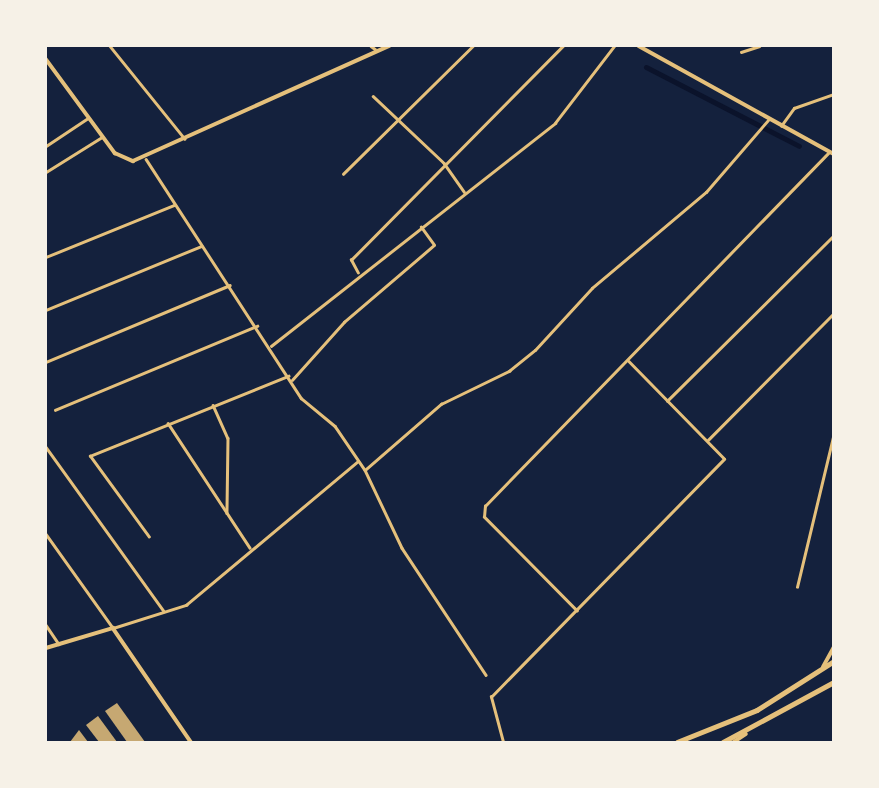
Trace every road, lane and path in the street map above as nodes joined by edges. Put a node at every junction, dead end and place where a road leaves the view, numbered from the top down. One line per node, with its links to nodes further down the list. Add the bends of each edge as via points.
1 (110, 46): 18 (street)
2 (389, 46): 8 (street)
3 (473, 46): 15 (street)
4 (563, 46): 22 (street)
5 (614, 46): 25 (street, via 555,123)
6 (639, 46): 14 (street)
7 (759, 46): 9 (street)
8 (373, 47): 18 (street)
9 (741, 52)
10 (46, 59): 13 (street)
11 (834, 94): 16 (street, via 794,108)
12 (373, 96): 15 (street)
13 (89, 118): 17 (street); 19 (street)
14 (769, 119): 16 (street); 49 (street, via 706,192 592,288 535,350 509,371 441,404)
15 (398, 120): 22 (street); 24 (street)
16 (781, 126): 20 (street)
17 (102, 138): 21 (street, via 124,158); 23 (street)
18 (185, 139): 21 (street)
19 (46, 146)
20 (831, 153): 38 (street)
21 (146, 159): 26 (street)
22 (444, 163): 25 (street); 31 (street, via 351,260)
23 (46, 172)
24 (343, 174)
25 (465, 193): 27 (street)
26 (174, 205): 29 (street); 30 (street)
27 (421, 228): 31 (street); 40 (street, via 434,245 344,322)
28 (834, 235): 41 (street)
29 (201, 246): 32 (street); 33 (street)
30 (46, 257)
31 (358, 273): 36 (street)
32 (230, 285): 35 (street); 37 (street)
33 (46, 310)
34 (834, 313): 46 (street)
35 (257, 326): 36 (street); 43 (street)
36 (270, 347): 39 (street)
37 (46, 362)
38 (629, 362): 41 (street); 56 (street, via 483,511)
39 (288, 376): 40 (street); 42 (street)
40 (292, 380): 48 (street)
41 (667, 401): 46 (street)
42 (213, 405): 44 (street); 50 (street, via 228,438)
43 (55, 410)
44 (168, 423): 50 (street); 52 (street, via 88,460)
45 (834, 433): 54 (street)
46 (708, 440): 56 (street, via 723,461)
47 (46, 447): 55 (street)
48 (358, 461): 49 (street); 53 (street)
49 (365, 470): 64 (street, via 402,548)
50 (227, 513): 53 (street)
51 (46, 534): 58 (street)
52 (149, 537)
53 (250, 548): 55 (street, via 186,605)
54 (797, 587)
55 (164, 611): 58 (street)
56 (577, 611): 68 (street, via 491,697)
57 (46, 625): 59 (street)
58 (113, 628): 59 (street); 67 (street)
59 (59, 644): 61 (street)
60 (834, 647): 63 (street)
61 (46, 648)
62 (834, 661): 63 (highway)
63 (822, 670): 69 (highway, via 757,710)
64 (486, 674)
65 (834, 682): 66 (highway)
66 (746, 734): 70 (highway); 71 (street)
67 (191, 743)
68 (503, 743)
69 (677, 743)
70 (723, 743)
71 (733, 743)

